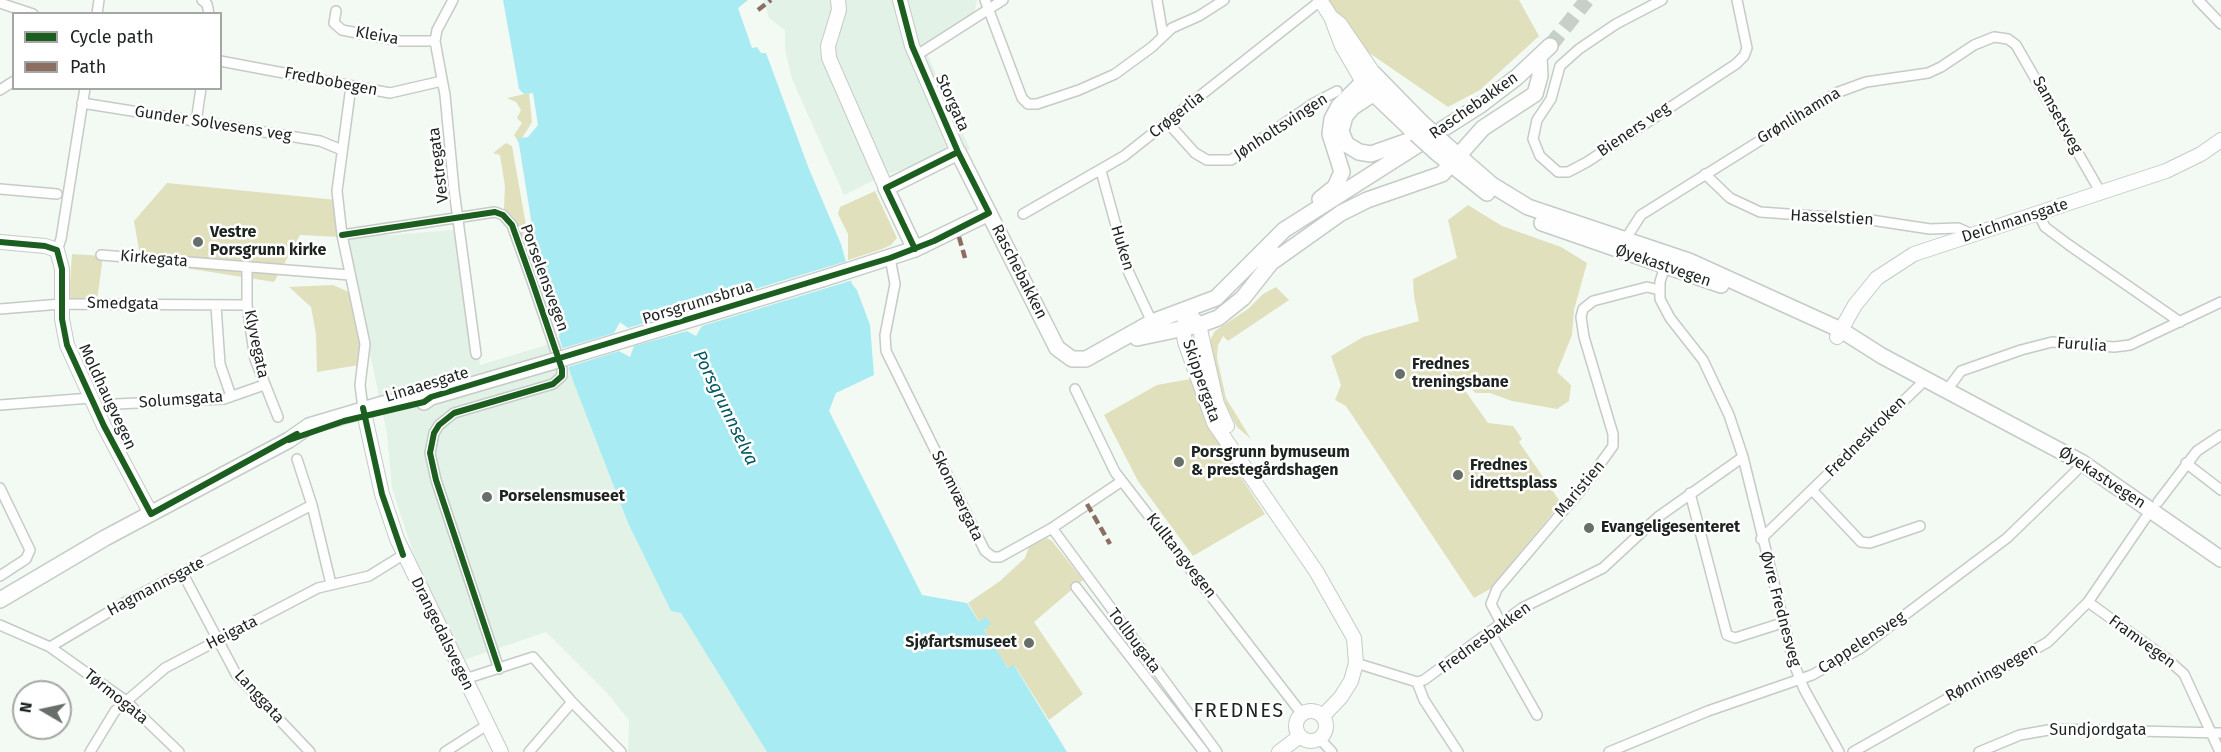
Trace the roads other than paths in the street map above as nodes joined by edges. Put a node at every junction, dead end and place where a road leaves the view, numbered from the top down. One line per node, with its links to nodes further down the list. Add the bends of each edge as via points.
1 (453, 0): 20 (street)
2 (838, 0): 44 (street, via 839,10 829,38 829,58)
3 (900, 0): 22 (street, Storgata)
4 (985, 0): 15 (street)
5 (1003, 0): 15 (street)
6 (1157, 0): 18 (street)
7 (1224, 0): 18 (street)
8 (1662, 0): 13 (street)
9 (1737, 0): 13 (street, Bieners veg, via 1747,38 1744,56 1587,162 1564,173 1553,169 1540,156 1533,139 1537,120 1556,86 1560,66)
10 (2198, 0): 17 (street)
11 (1320, 1): 25 (street, via 1340,24); 34 (street, Crøgerlia)
12 (1, 2): 16 (street)
13 (1642, 5)
14 (336, 11): 20 (street, Kleiva, via 334,23 342,30 400,42)
15 (988, 11): 18 (street, via 1015,85 1028,104 1050,100 1115,74); 22 (street)
16 (28, 12)
17 (2221, 24)
18 (1163, 35)
19 (2008, 39): 41 (street, Grønlihamna, via 1985,40 1928,73 1850,87); 46 (street, Samsetsveg, via 2030,66)
20 (435, 41): 26 (street, Vestregata)
21 (1550, 46): 23 (main road, Raschebakken)
22 (917, 55): 38 (street, Storgata)
23 (1539, 57): 36 (main road, Raschebakken); 39 (main road, via 1540,76 1535,94 1483,128)
24 (222, 61): 27 (street, Fredbobegen)
25 (1369, 78): 30 (main road); 53 (main road, via 1339,106 1332,119 1330,134 1341,165 1338,183)
26 (442, 81): 27 (street, Fredbobegen, via 390,93); 52 (street, Vestregata)
27 (351, 86): 37 (street)
28 (85, 90): 32 (street, Moldhaugvegen)
29 (201, 90): 33 (street)
30 (1379, 90): 36 (main road, bridge); 36 (main road, via 1348,111 1342,120 1343,140 1354,150 1364,154 1383,151 1406,140)
31 (1337, 91): 34 (street, Jønholtsvingen, via 1231,160 1207,160)
32 (82, 103): 33 (street, Gunder Solvesens veg); 59 (street, Moldhaugvegen)
33 (196, 122): 37 (street, Gunder Solvesens veg, via 320,141)
34 (1168, 123): 40 (street, Crøgerlia)
35 (2221, 140): 46 (street, Deichmansgate, via 2182,164)
36 (1441, 143): 39 (main road); 48 (main road, Raschebakken)
37 (342, 150): 54 (street, via 337,190)
38 (958, 152): 44 (main road); 49 (main road, Storgata)
39 (1454, 161): 42 (main road, Øyekastvegen); 43 (main road, via 1442,174); 57 (main road, Øyekastvegen, via 1516,201)
40 (1101, 171): 51 (street, Crøgerlia); 73 (street, Huken, via 1129,273)
41 (1705, 174): 55 (street, Hasselstien, via 1730,198 1760,212 1871,220 1930,229 1958,228); 57 (street, Grønlihamna, via 1641,215)
42 (1471, 183): 43 (main road); 57 (main road, Øyekastvegen, via 1528,217)
43 (1414, 186): 63 (main road, via 1380,195 1341,213)
44 (886, 188): 58 (main road)
45 (0, 189): 47 (street)
46 (2101, 193): 50 (street, Deichmansgate)
47 (57, 194)
48 (1333, 201): 53 (main road, Raschebakken); 63 (main road, Raschebakken, via 1293,236)
49 (989, 213): 58 (main road, Raschebakken); 78 (main road, Raschebakken, via 1062,353 1072,359 1086,359)
50 (2038, 213): 55 (street, Deichmansgate); 74 (street, via 2045,227)
51 (1023, 214)
52 (459, 217): 54 (street, Porselensvegen); 79 (street, Vestregata); 123 (street, Porselensvegen, via 495,212 512,225 562,369 553,384 454,413 439,425 431,442 436,480)
53 (1284, 231): 72 (main road, Raschebakken, via 1222,294)
54 (342, 235): 65 (street)
55 (1967, 236): 77 (street, Deichmansgate, via 1914,254 1876,278)
56 (0, 242): 59 (street)
57 (1622, 245): 62 (main road, Øyekastvegen)
58 (915, 249): 61 (main road)
59 (57, 250): 68 (street, Moldhaugvegen, via 62,269)
60 (101, 255): 64 (street, Kirkegata)
61 (890, 258): 80 (main road, Porsgrunnsbrua, bridge); 106 (street, Skomværgata, via 895,284 886,326 886,351 984,552 1000,557)
62 (1666, 259): 66 (street); 77 (main road, Øyekastvegen)
63 (1272, 262): 75 (main road, Raschebakken, via 1236,304 1218,318)
64 (247, 268): 65 (street, Kirkegata); 69 (street, Klyvegata)
65 (350, 275): 89 (street, via 366,344 360,384)
66 (1659, 290): 92 (street, via 1665,310 1713,379); 116 (street, Maristien, via 1647,287 1589,303 1581,316 1613,434 1612,446 1585,485 1497,589 1491,604)
67 (2221, 302): 74 (street, Furulia)
68 (61, 303): 70 (street, Smedgata); 71 (street, Smedgata); 86 (street, Moldhaugvegen, via 67,345)
69 (247, 305): 70 (street, Smedgata); 81 (street, Klyvegata, via 255,359)
70 (216, 306): 85 (street, via 220,364)
71 (0, 309)
72 (1187, 311): 73 (main road, Raschebakken); 75 (street, Skippergata); 76 (street, Skippergata)
73 (1152, 322): 78 (main road, Raschebakken)
74 (2180, 322): 84 (street, Furulia, via 2130,345 2038,345 1961,371)
75 (1198, 325): 76 (main road, Raschebakken); 97 (street, Skippergata, via 1220,412)
76 (1183, 329): 78 (main road, Raschebakken, via 1155,332); 97 (street, Skippergata, via 1214,423)
77 (1839, 334): 84 (main road, Øyekastvegen)
78 (1114, 345)
79 (476, 354)
80 (551, 362): 89 (main road, Linaaesgate, via 424,402)
81 (264, 385): 85 (street, Solumsgata); 90 (street, Klyvegata)
82 (1920, 386): 100 (street, Fredneskroken)
83 (1075, 389): 96 (street, Kulltangvegen)
84 (1947, 390): 103 (main road, Øyekastvegen)
85 (231, 396): 88 (street, Solumsgata, via 116,404)
86 (91, 399): 87 (street); 88 (street, Moldhaugvegen)
87 (0, 405)
88 (97, 412): 104 (street, Moldhaugvegen)
89 (364, 412): 104 (main road, Linaaesgate, via 289,440); 108 (street, Drangedalsvegen, via 382,494)
90 (278, 417)
91 (2221, 435): 94 (street, Rønningvegen, via 2209,441)
92 (1743, 457): 101 (street, Frednesbakken); 107 (street, Øvre Frednesveg)
93 (297, 459): 102 (street)
94 (2186, 464): 99 (street); 103 (street, Rønningvegen)
95 (2076, 471): 124 (street, Cappelensveg, via 2022,525 1965,572 1861,648)
96 (1122, 481): 106 (street, Skomværgata); 129 (street, Kulltangvegen)
97 (1255, 481): 122 (street, Skippergata, via 1347,622 1354,638)
98 (0, 488): 111 (street, via 30,550 26,559)
99 (2221, 490)
100 (1813, 491): 105 (street, Fredneskroken, via 1861,542 1870,543); 107 (street, Fredneskroken)
101 (1690, 493): 116 (street, Frednesbakken, via 1603,568 1522,608); 117 (street, via 1727,635 1735,638)
102 (312, 506): 110 (street, Hagmannsgate); 112 (street)
103 (2155, 506): 109 (main road, Øyekastvegen); 115 (street, Rønningvegen)
104 (150, 514): 114 (main road, Linaaesgate)
105 (1920, 526)
106 (1052, 528): 144 (street, Tollbugata)
107 (1761, 539): 117 (street, Øvre Frednesveg)
108 (404, 555): 112 (street, Heigata, via 369,576); 125 (street, Drangedalsvegen)
109 (2221, 559)
110 (182, 572): 120 (street, Langgata); 121 (street, Hagmannsgate)
111 (0, 576)
112 (331, 584): 120 (street, Heigata)
113 (1076, 587): 143 (street)
114 (0, 600)
115 (2088, 602): 133 (street, Framvegen, via 2179,668); 150 (street, Rønningvegen, via 2064,628 2033,652)
116 (1501, 623): 119 (street, Frednesbakken)
117 (1782, 623): 124 (street, Øvre Frednesveg)
118 (0, 625): 121 (street)
119 (1490, 632): 126 (street, Frednesbakken, via 1437,672); 130 (street)
120 (217, 639): 127 (street, Heigata, via 165,668); 138 (street, Langgata, via 242,681)
121 (50, 647): 127 (street, Tørmogata)
122 (1356, 663): 126 (street); 131 (street, Skippergata, via 1351,681)
123 (499, 669): 125 (street); 128 (street, via 533,657)
124 (1799, 679): 148 (street, Cappelensveg); 149 (street, Øvre Frednesveg)
125 (465, 680): 132 (street, Drangedalsvegen)
126 (1417, 682): 147 (street, via 1424,700)
127 (126, 701): 136 (street, Heigata, via 108,720); 137 (street, Tørmogata)
128 (572, 702): 141 (street); 142 (street)
129 (1302, 714): 131 (street, via 1310,711); 134 (street, via 1296,727)
130 (1537, 715)
131 (1323, 716): 135 (street, via 1326,731)
132 (487, 725): 139 (street); 140 (street, Drangedalsvegen)
133 (2217, 733): 151 (street, Sundjordgata, via 2054,729 2020,735); 152 (street, Framvegen)
134 (1300, 736): 135 (street, via 1309,741); 145 (street)
135 (1320, 739): 146 (street)
136 (90, 752)
137 (179, 752)
138 (310, 752)
139 (445, 752)
140 (501, 752)
141 (529, 752)
142 (621, 752)
143 (1204, 752)
144 (1217, 752)
145 (1279, 752)
146 (1332, 752)
147 (1458, 752)
148 (1609, 752)
149 (1839, 752)
150 (1853, 752)
151 (1979, 752)
152 (2220, 752)

